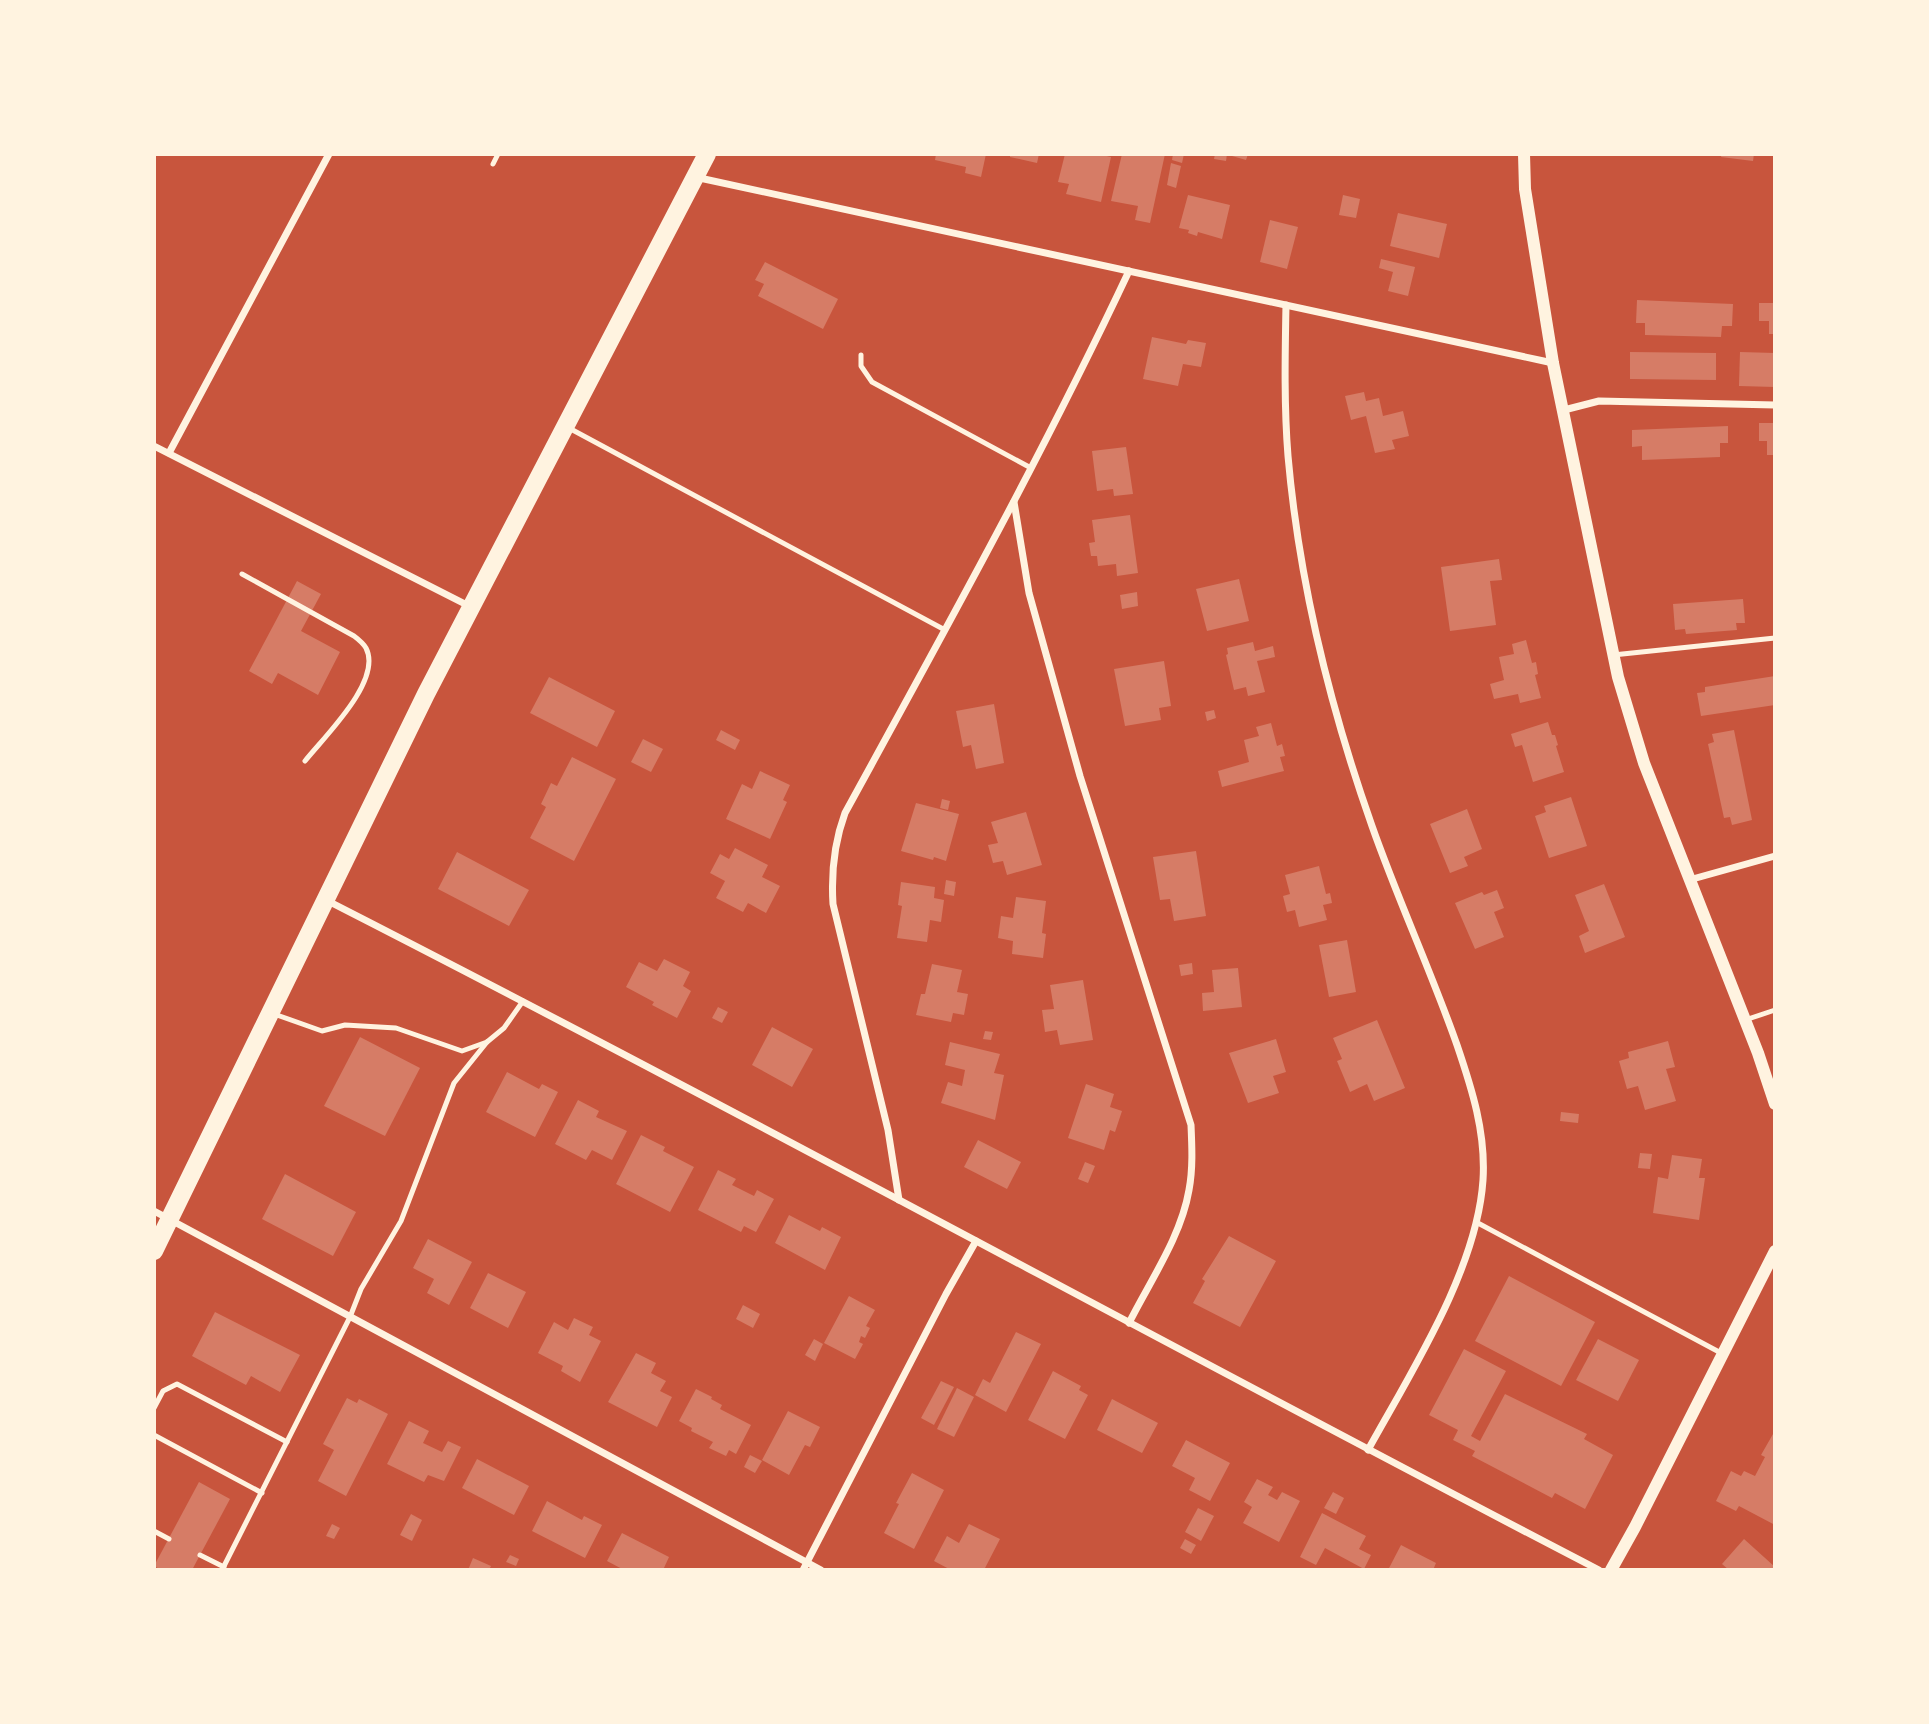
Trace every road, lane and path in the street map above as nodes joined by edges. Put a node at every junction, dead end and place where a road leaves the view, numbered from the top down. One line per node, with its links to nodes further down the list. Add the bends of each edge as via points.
1 (329, 154): 15 (street)
2 (498, 154): 5 (lane)
3 (707, 154): 6 (main road)
4 (1524, 154): 10 (street, via 1525,188)
5 (493, 164)
6 (695, 177): 7 (street); 13 (main road)
7 (1129, 271): 8 (street); 16 (street)
8 (1286, 305): 10 (street); 36 (street, via 1288,457 1318,640 1371,825 1437,986 1479,1117 1483,1180)
9 (861, 355): 16 (lane, via 872,382)
10 (1553, 363): 12 (street)
11 (1775, 405): 12 (street, via 1598,401)
12 (1564, 410): 22 (street)
13 (564, 426): 19 (main road); 20 (lane)
14 (154, 446): 15 (street)
15 (169, 453): 19 (street)
16 (1031, 468): 17 (street)
17 (1014, 502): 20 (street); 41 (street, via 1029,593 1066,724 1191,1125 1186,1205)
18 (242, 574): 23 (lane, via 354,636 367,650 365,677 349,708)
19 (470, 607): 26 (main road)
20 (945, 630): 33 (street, via 845,813 831,876 833,904 888,1130)
21 (1775, 638): 22 (lane)
22 (1613, 654): 25 (street, via 1644,763)
23 (305, 761)
24 (1775, 856): 25 (street)
25 (1689, 880): 30 (street)
26 (325, 900): 27 (street); 29 (main road)
27 (523, 1001): 31 (lane, via 504,1028); 33 (street)
28 (1775, 1010): 30 (lane)
29 (271, 1013): 31 (lane, via 322,1031 345,1025 396,1028 462,1051); 35 (main road)
30 (1745, 1020): 32 (street)
31 (487, 1042): 40 (lane, via 454,1083 401,1221)
32 (1775, 1104)
33 (899, 1200): 37 (street)
34 (154, 1211): 35 (street)
35 (170, 1219): 38 (main road); 40 (street)
36 (1476, 1222): 42 (lane); 46 (street, via 1447,1302)
37 (976, 1241): 41 (street); 51 (street)
38 (154, 1251)
39 (1775, 1251): 42 (street)
40 (350, 1317): 45 (lane); 51 (street)
41 (1129, 1323): 46 (street)
42 (1724, 1355): 55 (street)
43 (154, 1408): 45 (lane, via 163,1391 177,1384)
44 (154, 1435): 47 (lane)
45 (287, 1442): 47 (lane)
46 (1368, 1450): 54 (street)
47 (262, 1493): 52 (lane)
48 (154, 1531): 49 (lane)
49 (169, 1539)
50 (200, 1555): 52 (lane)
51 (805, 1566): 53 (street)
52 (223, 1569)
53 (821, 1570)
54 (1599, 1570)
55 (1611, 1570)

